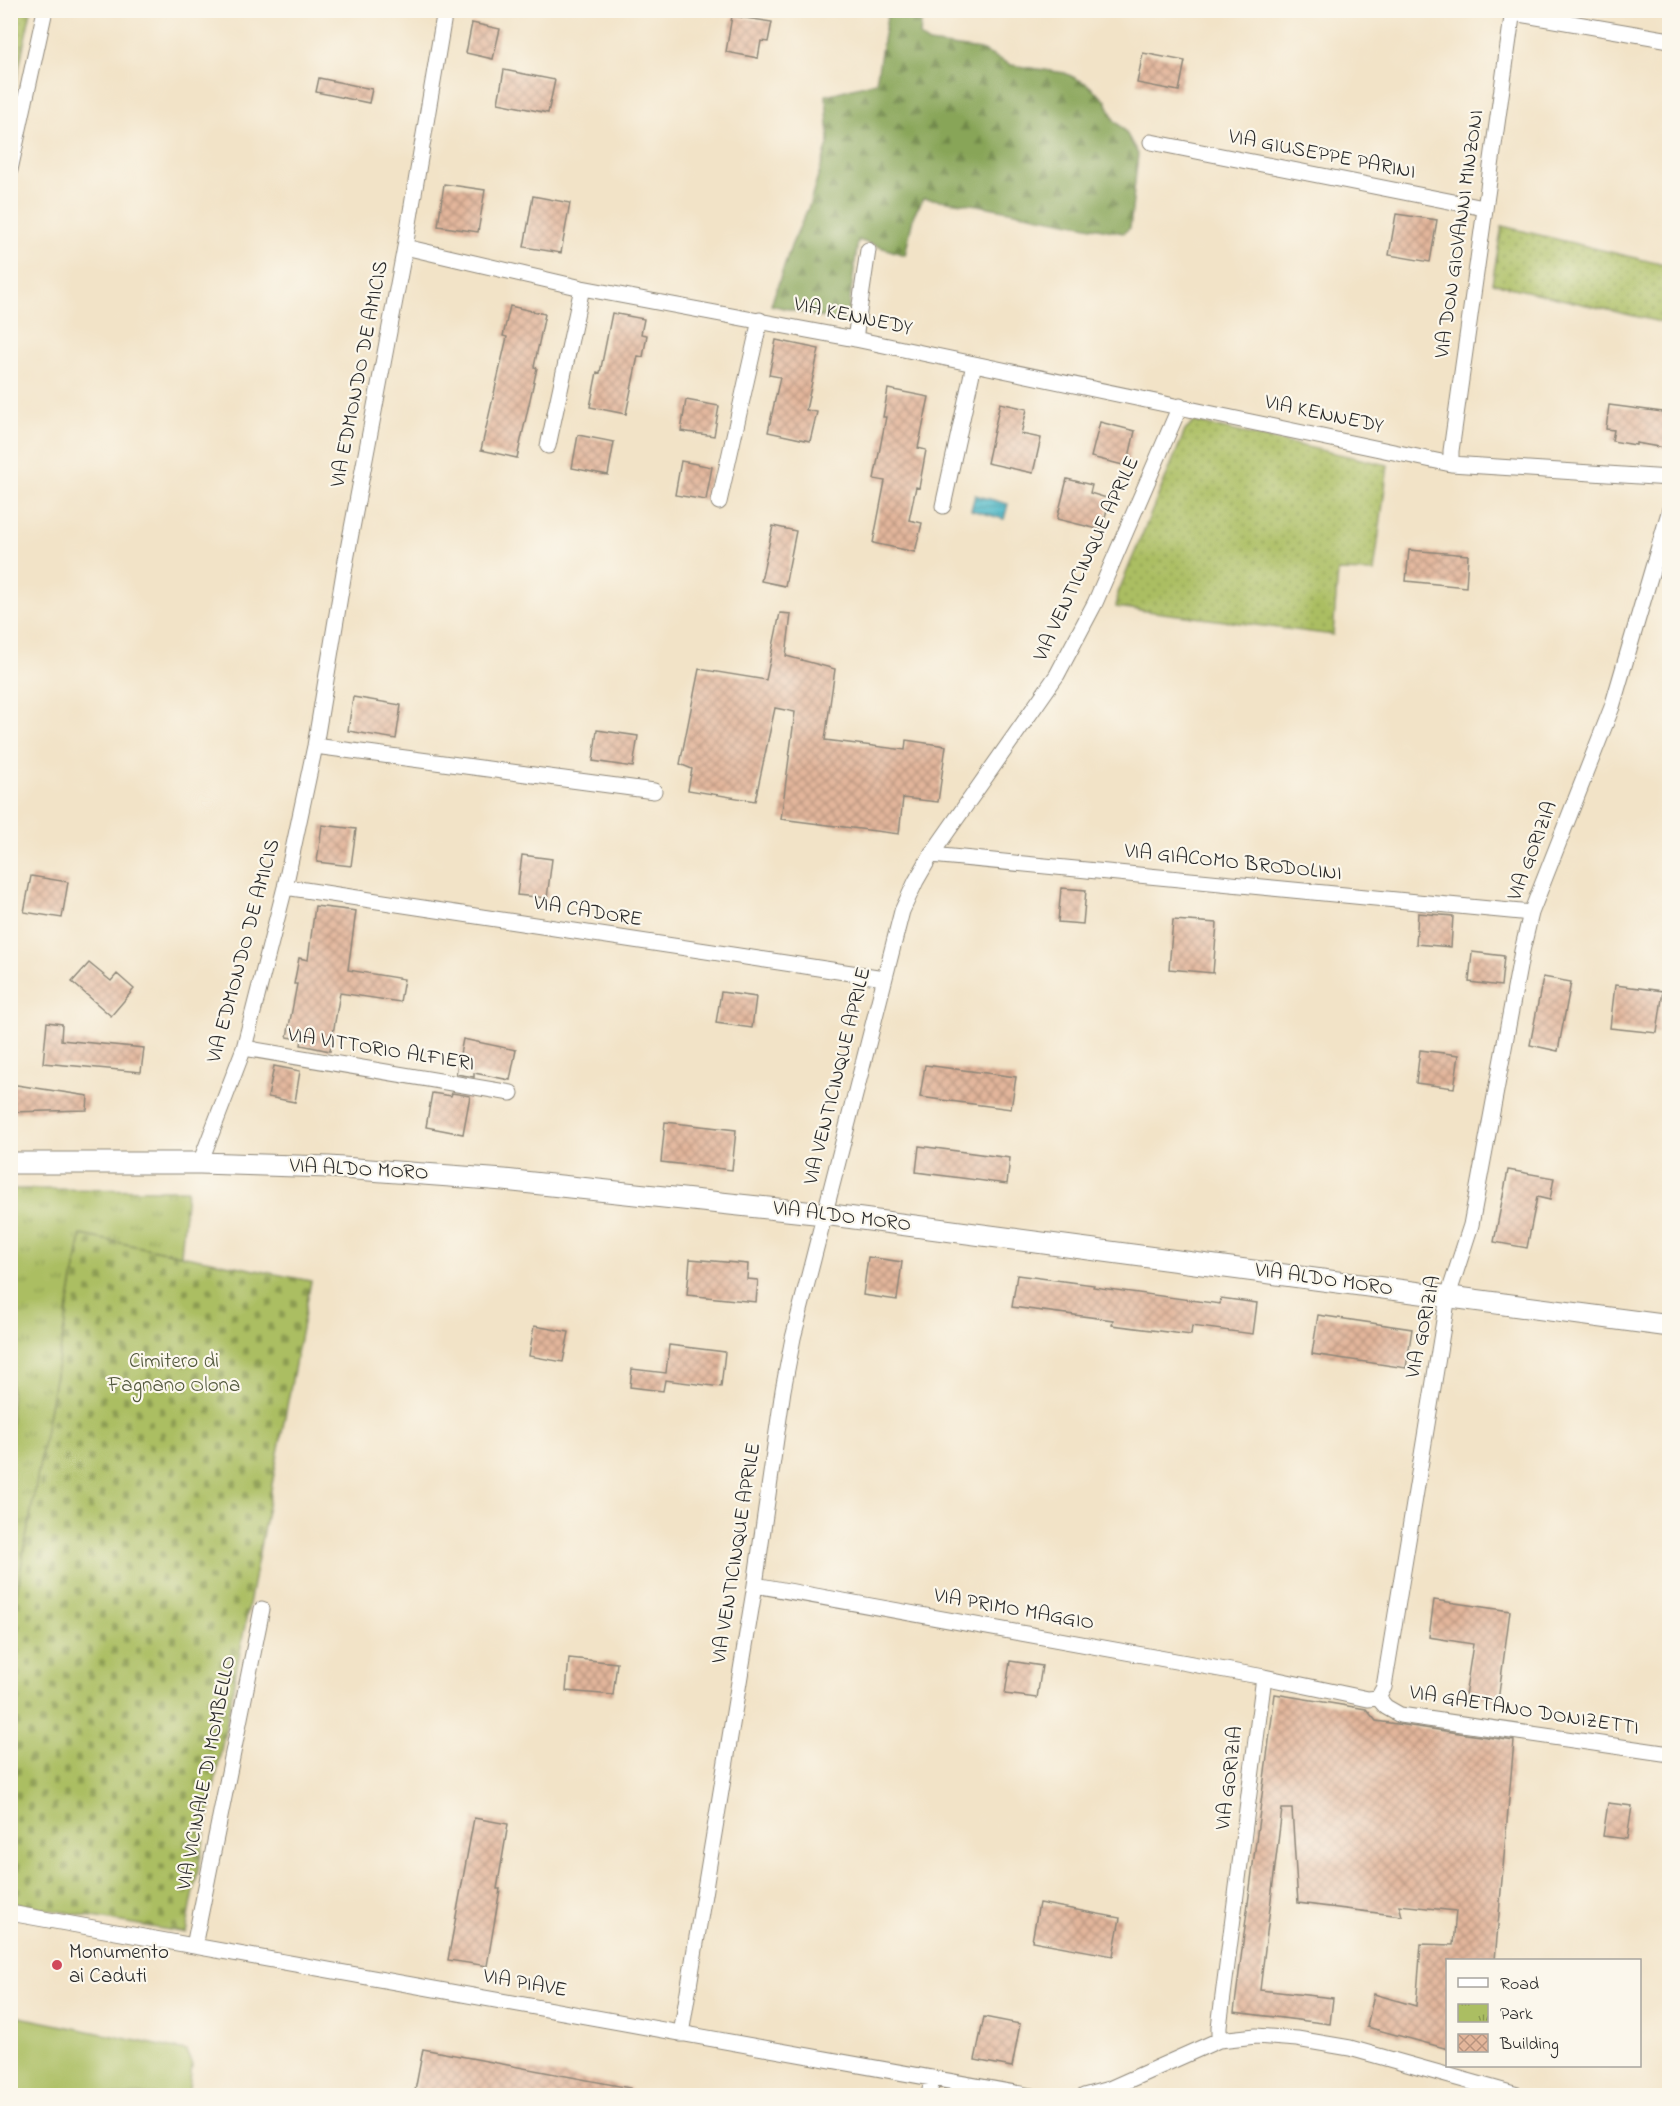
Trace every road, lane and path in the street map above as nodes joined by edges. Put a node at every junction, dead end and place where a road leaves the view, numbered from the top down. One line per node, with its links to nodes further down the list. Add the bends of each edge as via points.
1 (45, 10): 6 (street)
2 (445, 10): 8 (street, VIA EDMONDO DE AMICIS)
3 (1513, 12): 4 (street); 7 (street, VIA DON GIOVANNI MINZONI)
4 (1670, 40)
5 (1151, 142): 7 (street, VIA GIUSEPPE PARINI)
6 (10, 170)
7 (1484, 208): 16 (street, VIA DON GIOVANNI MINZONI)
8 (405, 247): 10 (street, VIA KENNEDY); 21 (street, VIA EDMONDO DE AMICIS)
9 (868, 250): 12 (street)
10 (582, 288): 11 (street, VIA KENNEDY); 15 (street)
11 (760, 320): 12 (street, VIA KENNEDY); 18 (street)
12 (855, 339): 13 (street, VIA KENNEDY)
13 (974, 364): 14 (street, VIA KENNEDY); 19 (street)
14 (1180, 406): 16 (street, VIA KENNEDY); 23 (street, VIA VENTICINQUE APRILE, via 1095,603 1057,675)
15 (548, 446)
16 (1451, 464): 17 (street, VIA KENNEDY)
17 (1670, 478)
18 (719, 502)
19 (944, 507)
20 (1670, 509): 25 (street, VIA GORIZIA, via 1612,707)
21 (315, 746): 22 (street); 24 (street, VIA EDMONDO DE AMICIS)
22 (654, 791)
23 (931, 855): 25 (street, VIA GIACOMO BRODOLINI); 26 (street, VIA VENTICINQUE APRILE, via 902,911)
24 (285, 887): 26 (street, VIA CADORE); 27 (street, VIA EDMONDO DE AMICIS)
25 (1531, 913): 32 (street, VIA GORIZIA, via 1471,1225)
26 (884, 978): 31 (street, VIA VENTICINQUE APRILE)
27 (244, 1048): 28 (street, VIA VITTORIO ALFIERI); 30 (street, VIA EDMONDO DE AMICIS)
28 (511, 1093)
29 (10, 1163): 30 (main road, VIA ALDO MORO)
30 (200, 1163): 31 (main road, VIA ALDO MORO, via 439,1174)
31 (824, 1214): 32 (main road, VIA ALDO MORO); 34 (street, VIA VENTICINQUE APRILE, via 783,1390)
32 (1448, 1296): 33 (main road, VIA ALDO MORO); 37 (street, VIA GORIZIA, via 1384,1687)
33 (1670, 1326)
34 (755, 1585): 36 (street, VIA PRIMO MAGGIO); 41 (street, VIA VENTICINQUE APRILE)
35 (262, 1609): 40 (street, VIA VICINALE DI MOMBELLO)
36 (1264, 1677): 37 (street); 42 (street, VIA GORIZIA)
37 (1378, 1698): 38 (street, VIA GAETANO DONIZETTI, via 1400,1715)
38 (1670, 1754)
39 (10, 1913): 40 (street, VIA PIAVE)
40 (194, 1946): 41 (street, VIA PIAVE)
41 (681, 2034): 43 (street, VIA PIAVE)
42 (1219, 2040): 46 (street, via 1109,2089); 47 (street, via 1256,2036 1308,2040)
43 (932, 2078): 44 (street); 45 (street, VIA PIAVE)
44 (929, 2096)
45 (1032, 2096)
46 (1084, 2096)
47 (1521, 2096)

